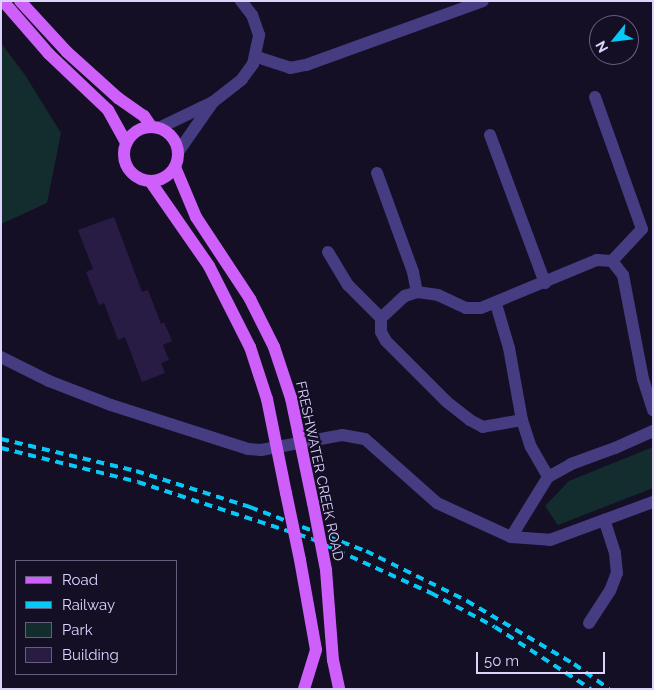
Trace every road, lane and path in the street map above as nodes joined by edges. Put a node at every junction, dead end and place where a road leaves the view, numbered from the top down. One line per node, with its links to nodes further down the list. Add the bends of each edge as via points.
1 (3, 1): 10 (main road, via 48,54 108,110)
2 (20, 1): 8 (main road, via 67,52)
3 (241, 1): 5 (street, via 252,15 259,35)
4 (483, 1): 5 (street, via 306,65 290,68)
5 (257, 57): 7 (street, via 242,79)
6 (595, 97): 16 (street, via 642,228)
7 (213, 102): 8 (street); 11 (street)
8 (155, 127): 10 (main road, via 136,131); 11 (main road, via 172,137)
9 (490, 135): 17 (street)
10 (126, 143): 14 (main road, via 124,156 129,170)
11 (178, 152): 12 (main road)
12 (175, 167): 14 (main road, via 164,177); 25 (main road, FRESHWATER CREEK ROAD, via 196,217 250,299 274,347)
13 (377, 173): 18 (street, via 413,272)
14 (150, 181): 26 (main road, via 209,266 238,322 260,376)
15 (328, 252): 20 (street, via 348,284)
16 (612, 261): 17 (street, via 597,260); 22 (street, via 623,275 643,379)
17 (545, 283): 19 (street)
18 (417, 292): 19 (street, via 438,295 466,308); 20 (street, via 405,296)
19 (496, 304): 23 (street, via 509,348)
20 (381, 318): 23 (street, via 381,332 386,341 447,402 470,420 483,427)
21 (1, 357): 26 (street, via 49,381 121,408 248,449)
22 (653, 410)
23 (522, 420): 27 (street, via 531,447)
24 (653, 431): 27 (street, via 571,464)
25 (301, 442): 26 (street); 30 (street, via 342,435 365,439 437,503); 33 (main road, FRESHWATER CREEK ROAD, bridge, via 326,570 333,660)
26 (278, 447): 32 (main road, bridge, via 316,650)
27 (548, 477): 30 (street)
28 (653, 502): 29 (street)
29 (604, 520): 30 (street, via 544,541); 31 (street, via 615,553 616,573 610,591)
30 (511, 537)
31 (589, 622)
32 (304, 689)
33 (339, 689)

